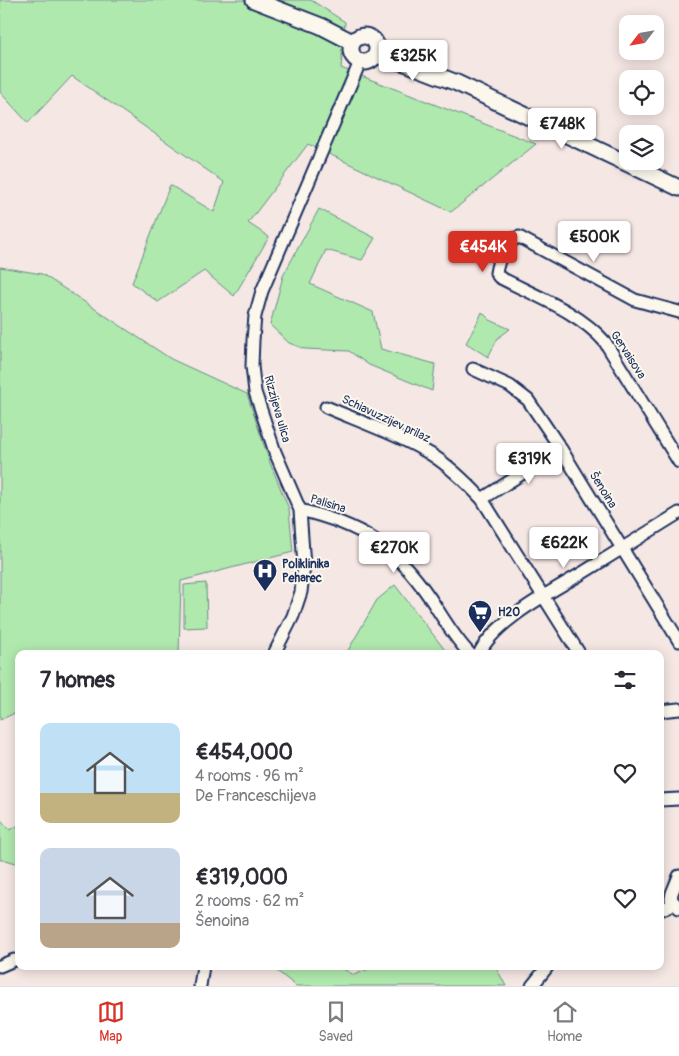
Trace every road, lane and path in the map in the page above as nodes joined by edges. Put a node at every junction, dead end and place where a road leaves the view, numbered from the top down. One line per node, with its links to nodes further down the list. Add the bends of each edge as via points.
1 (254, 0): 2 (main road)
2 (352, 42): 3 (main road, via 360,36 370,37 377,45); 4 (main road, via 351,53)
3 (376, 56): 4 (main road, via 368,62); 5 (main road, via 405,63 457,84)
4 (360, 62): 12 (street, Rizzijeva ulica, via 262,292 255,316 252,366 255,392 275,452)
5 (679, 188)
6 (679, 312): 10 (street, Gervaisova, via 635,300 519,237 508,244 496,273 576,317 596,332)
7 (473, 369): 9 (street, Šenoina, via 522,393)
8 (326, 407): 11 (street, Schiavuzzijev prilaz, via 434,456)
9 (561, 449): 11 (street); 14 (street, Šenoina)
10 (679, 462)
11 (482, 499): 15 (street, Schiavuzzijev prilaz)
12 (300, 510): 17 (street, Rizzijeva ulica, via 304,566 301,592); 18 (street, Palisina, via 354,527 392,553 428,595)
13 (679, 513): 14 (street)
14 (622, 548): 15 (street); 16 (street, Šenoina)
15 (544, 597): 19 (street, via 508,621); 20 (street, Schiavuzzijev prilaz)
16 (679, 641)
17 (276, 650)
18 (466, 650)
19 (481, 650)
20 (577, 650)
21 (679, 709): 22 (street)
22 (664, 711)
23 (679, 799): 24 (street)
24 (664, 800)
25 (679, 876): 26 (street, via 671,899)
26 (677, 906): 27 (street)
27 (664, 909)
28 (14, 960): 29 (street)
29 (0, 966)
30 (202, 970): 32 (street)
31 (545, 970): 33 (street)
32 (200, 986)
33 (532, 986)

